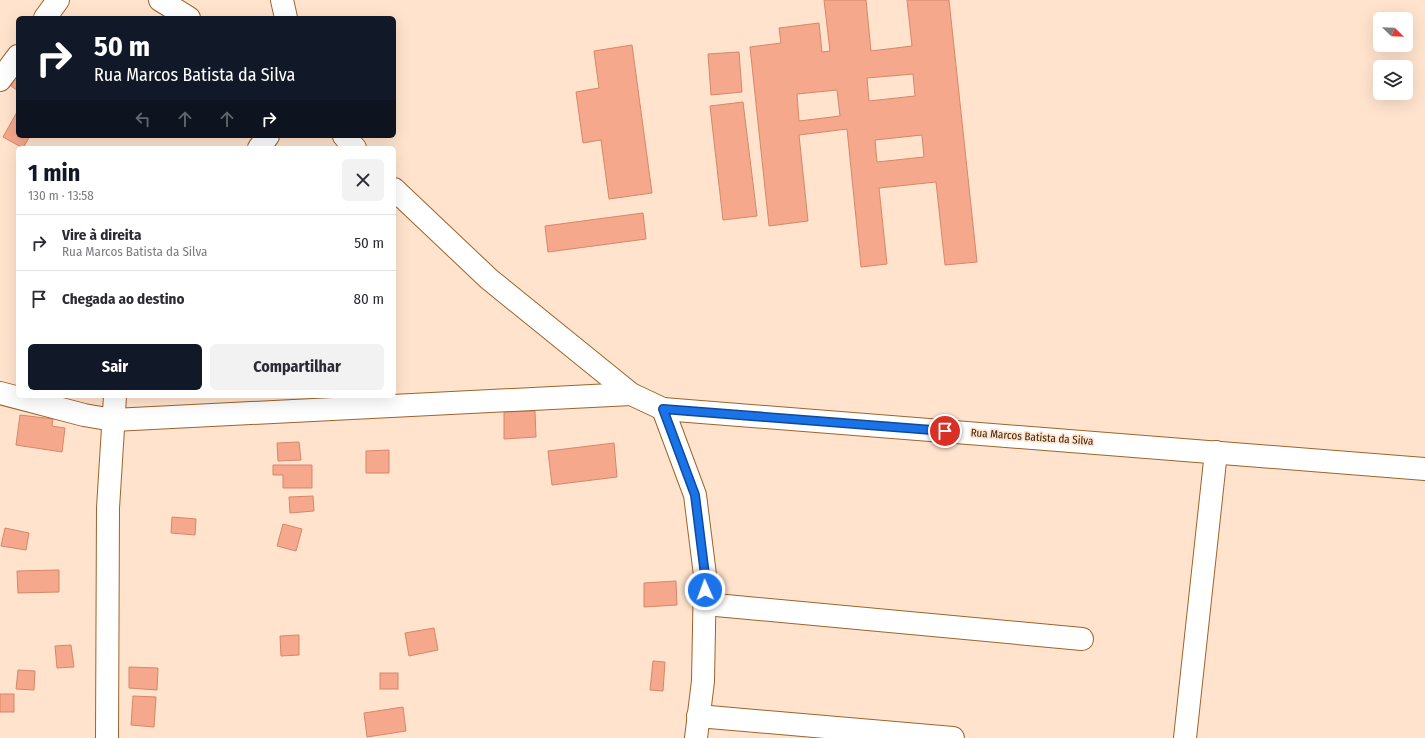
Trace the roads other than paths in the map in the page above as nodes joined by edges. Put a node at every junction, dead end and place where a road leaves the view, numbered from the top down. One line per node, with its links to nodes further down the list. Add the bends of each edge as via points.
1 (58, 0): 4 (street)
2 (160, 0): 5 (street)
3 (282, 0): 6 (street)
4 (46, 16)
5 (187, 16)
6 (286, 16)
7 (16, 59): 8 (street)
8 (0, 80)
9 (346, 138): 10 (street)
10 (353, 146)
11 (396, 191): 13 (street, via 489,279)
12 (0, 393): 14 (street)
13 (631, 394): 17 (street); 18 (street)
14 (16, 397)
15 (19, 398): 18 (street)
16 (115, 398): 18 (street)
17 (663, 409): 19 (street, Rua Marcos Batista da Silva); 21 (street, via 695,495 705,575)
18 (113, 420): 24 (street, via 108,508)
19 (1216, 452): 20 (street, Rua Marcos Batista da Silva); 27 (street)
20 (1425, 469)
21 (705, 604): 22 (street); 23 (street, via 703,681)
22 (1082, 639)
23 (698, 716): 25 (street); 26 (street)
24 (106, 738)
25 (696, 738)
26 (952, 738)
27 (1185, 738)

